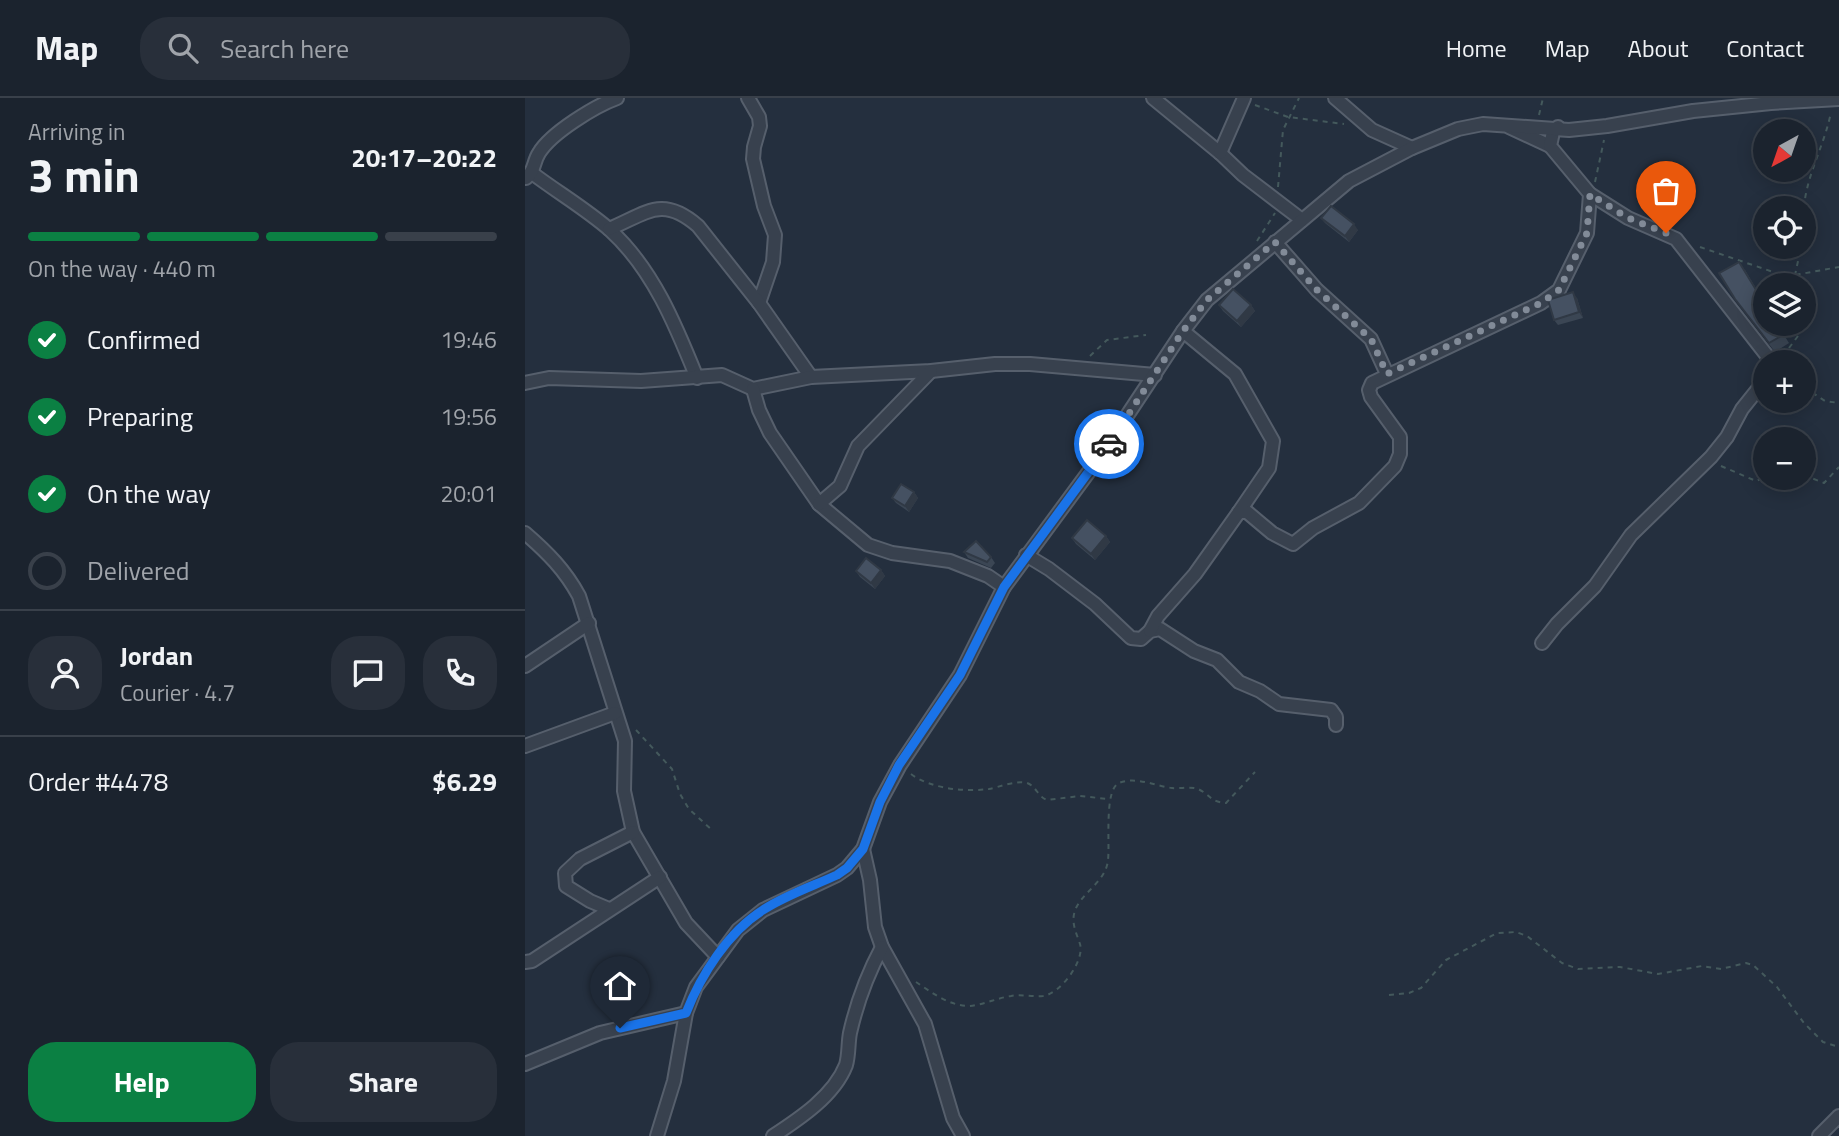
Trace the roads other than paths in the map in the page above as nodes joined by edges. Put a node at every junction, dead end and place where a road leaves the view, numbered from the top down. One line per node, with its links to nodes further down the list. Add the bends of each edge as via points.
1 (617, 98): 12 (street, via 560,132 539,153)
2 (748, 98): 17 (street, via 759,117 753,159 775,235 773,262)
3 (1153, 98): 11 (street)
4 (1335, 98): 10 (street, via 1373,130)
5 (1244, 100): 11 (street)
6 (1836, 100): 8 (street, via 1693,110 1569,130)
7 (1503, 124): 8 (street); 9 (street); 10 (street, via 1458,129)
8 (1558, 127): 9 (street)
9 (1550, 146): 13 (street)
10 (1412, 148): 14 (street, via 1349,181)
11 (1220, 153): 14 (street)
12 (528, 175): 15 (street)
13 (1590, 194): 19 (street, via 1675,239); 21 (street, via 1587,233 1559,290 1541,303)
14 (1301, 220): 16 (street)
15 (609, 229): 17 (street, via 655,209 670,208 698,226); 24 (street, via 659,293)
16 (1275, 242): 18 (street, via 1207,300); 21 (street, via 1317,290 1371,339)
17 (759, 303): 23 (street)
18 (1183, 331): 22 (street); 29 (street, via 1235,374 1273,441 1269,468)
19 (1763, 350)
20 (931, 371): 22 (street, via 1007,364); 23 (street); 28 (street, via 858,446 840,486)
21 (1387, 374): 29 (street, via 1369,390 1400,436 1400,454 1368,496 1293,544 1247,512)
22 (1155, 375): 31 (street)
23 (811, 377): 26 (street)
24 (697, 378): 25 (street, via 549,378); 26 (street, via 722,375)
25 (525, 383)
26 (753, 389): 28 (street, via 770,433)
27 (1753, 395): 35 (street, via 1711,457 1631,535 1595,586)
28 (819, 504): 32 (street, via 868,545 950,561)
29 (1239, 512): 34 (street)
30 (525, 533): 33 (street, via 569,577)
31 (1026, 555): 32 (street); 34 (street, via 1095,604 1131,638 1141,639)
32 (1004, 587): 41 (street, via 960,675 899,765)
33 (589, 623): 36 (street); 37 (street)
34 (1150, 631): 38 (street, via 1168,632 1279,704 1331,710)
35 (1542, 643)
36 (525, 667)
37 (616, 716): 39 (street); 40 (street, via 625,741 624,791)
38 (1336, 725)
39 (526, 743)
40 (633, 832): 42 (street); 43 (street, via 580,859 565,873 566,886)
41 (863, 849): 44 (street); 45 (street, via 837,875 763,910 738,930)
42 (660, 877): 43 (street); 45 (street, via 686,923)
43 (609, 909): 46 (street)
44 (882, 947): 51 (street, via 865,979 842,1071 800,1118); 52 (street, via 925,1024 953,1118)
45 (717, 957): 47 (street, via 696,987)
46 (525, 962)
47 (686, 1013): 48 (street, via 600,1033); 50 (street, via 674,1080)
48 (525, 1064)
49 (1839, 1116): 53 (street)
50 (657, 1136)
51 (773, 1136)
52 (963, 1136)
53 (1819, 1136)

